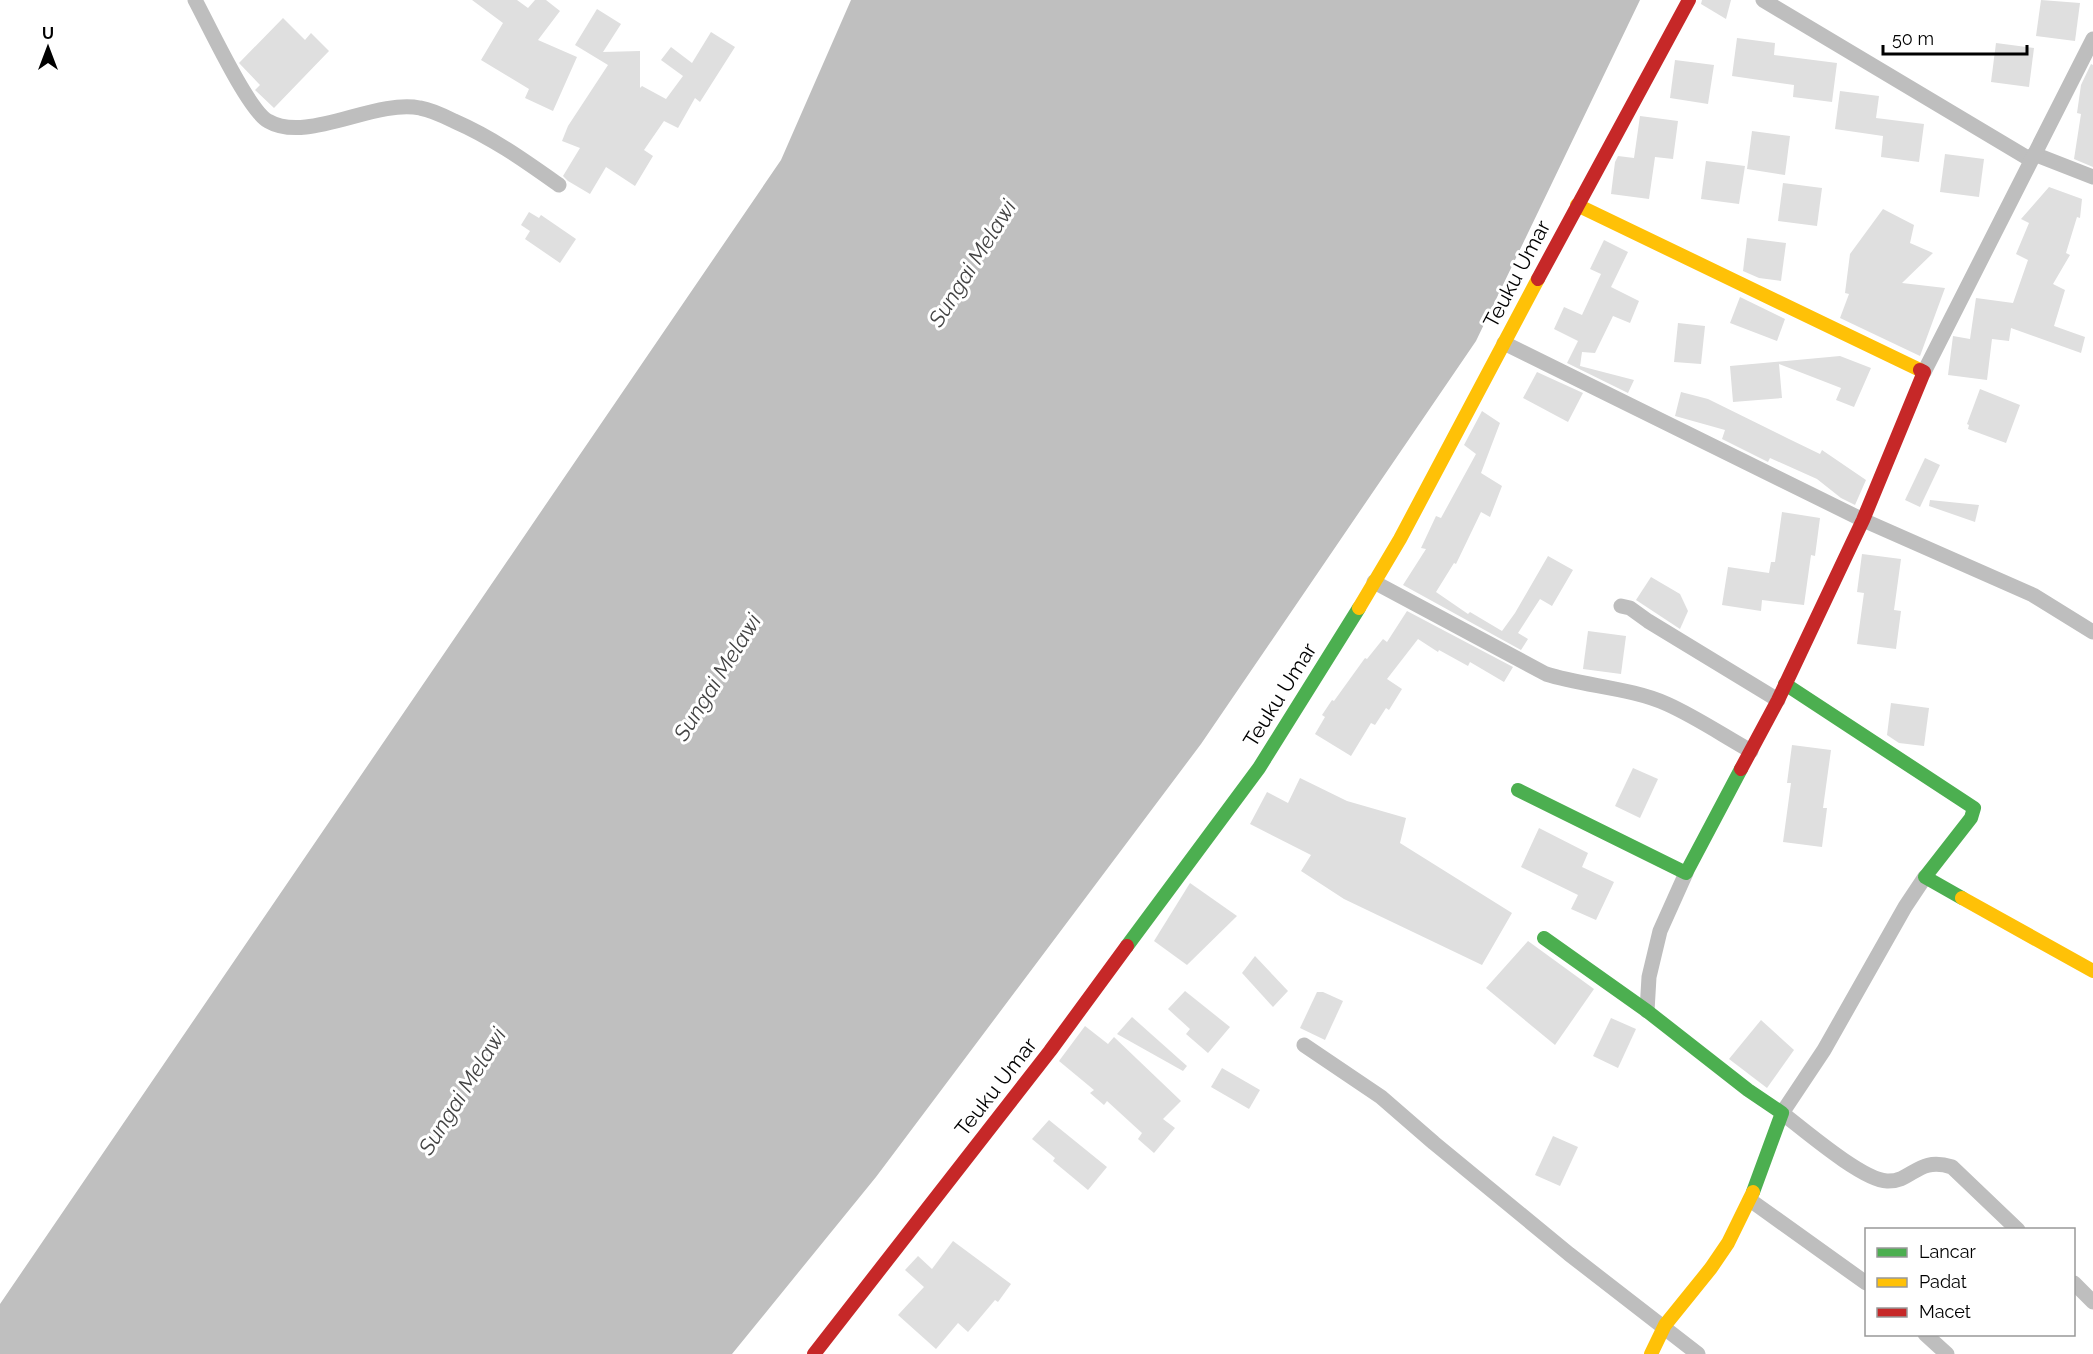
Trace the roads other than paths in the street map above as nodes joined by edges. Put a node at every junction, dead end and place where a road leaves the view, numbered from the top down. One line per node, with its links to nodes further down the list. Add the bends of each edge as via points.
1 (195, 0): 7 (street, via 248,99 268,122 314,126 393,107 422,108 482,134)
2 (1689, 0): 8 (street, Teuku Umar)
3 (1763, 0): 5 (street)
4 (2093, 39): 5 (street)
5 (2033, 157): 6 (street); 10 (street)
6 (2093, 177)
7 (560, 185)
8 (1577, 205): 9 (street, Teuku Umar); 10 (street)
9 (1504, 343): 11 (street); 12 (street, Teuku Umar)
10 (1924, 372): 11 (street)
11 (1863, 520): 14 (street, via 2033,595); 15 (street)
12 (1374, 582): 17 (street, via 1546,674 1666,703); 33 (street, Teuku Umar, via 1258,768 1050,1051)
13 (1622, 606): 16 (street)
14 (2093, 632)
15 (1785, 684): 16 (street); 20 (street, via 1974,808 1971,818)
16 (1778, 700): 17 (street)
17 (1751, 751): 19 (street)
18 (1518, 790): 19 (street)
19 (1686, 873): 23 (street, via 1660,931 1649,976)
20 (1924, 878): 22 (street); 25 (street, via 1824,1050)
21 (1544, 938): 23 (street)
22 (2093, 971)
23 (1647, 1011): 25 (street)
24 (1304, 1045): 31 (street, via 1381,1097 1569,1254)
25 (1782, 1113): 26 (street); 27 (street, via 1855,1167 1878,1179 1902,1177 1926,1164 1952,1167)
26 (1750, 1200): 28 (street); 31 (street, via 1717,1260)
27 (2016, 1228)
28 (1865, 1282)
29 (2075, 1285): 30 (street)
30 (2093, 1302)
31 (1664, 1327): 34 (street); 35 (street)
32 (1926, 1336): 36 (street)
33 (814, 1354)
34 (1652, 1354)
35 (1698, 1354)
36 (1947, 1354)

